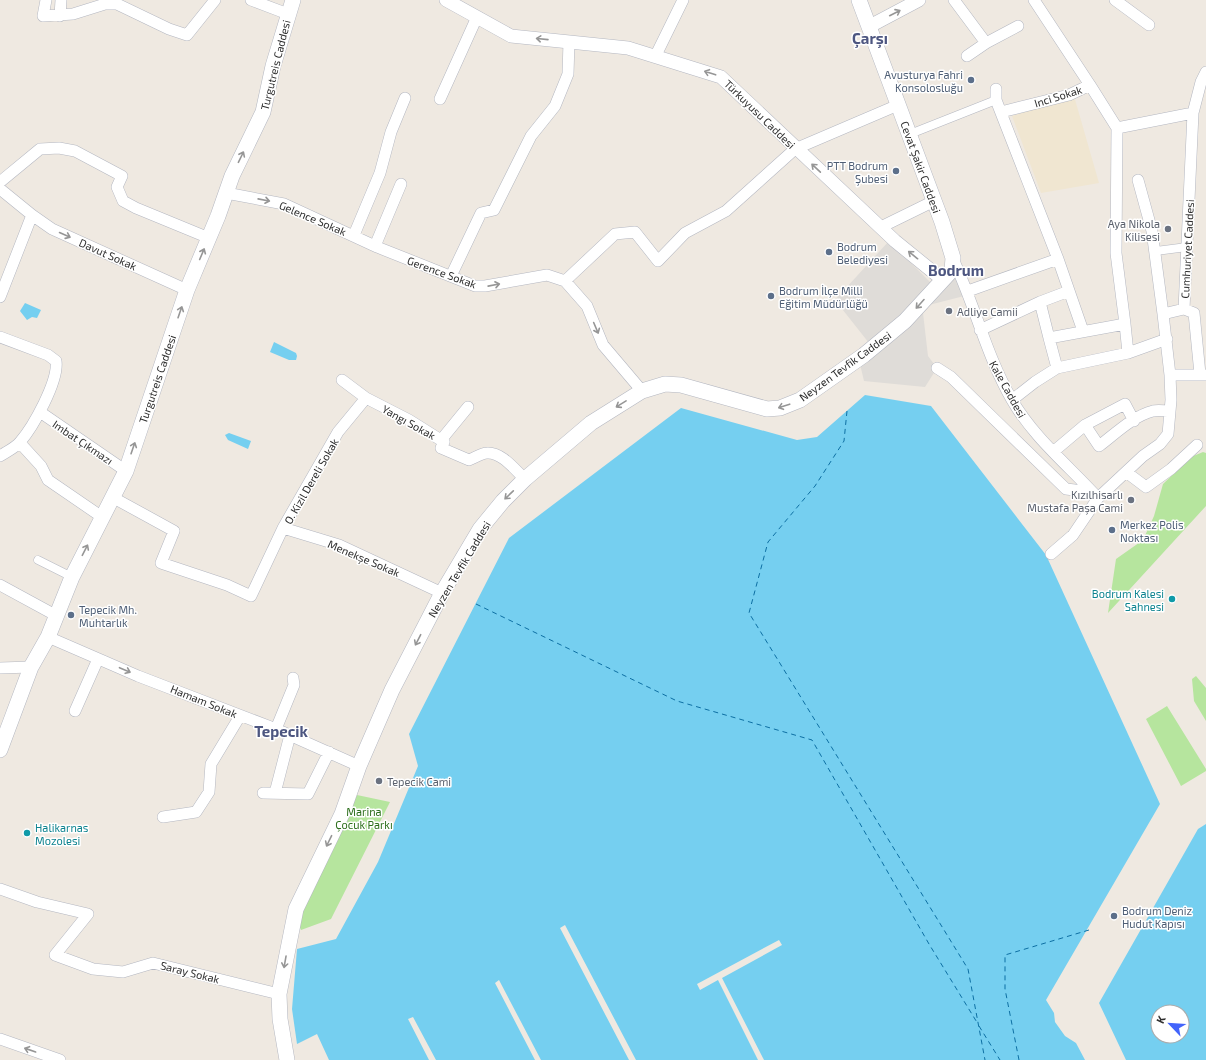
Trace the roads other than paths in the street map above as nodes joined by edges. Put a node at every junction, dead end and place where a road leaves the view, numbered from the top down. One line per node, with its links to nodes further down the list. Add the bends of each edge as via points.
1 (46, 0): 13 (street, via 43,16)
2 (60, 0): 13 (street)
3 (215, 0): 13 (street, via 187,35 117,4 105,4)
4 (251, 0): 12 (street)
5 (446, 0): 14 (street, Türkuyusu Caddesi)
6 (683, 0): 20 (street)
7 (859, 0): 16 (main road, Cevat Şakir Caddesi)
8 (920, 0): 16 (street, one-way to 8)
9 (954, 0): 19 (street)
10 (1034, 0): 23 (street)
11 (1115, 0): 15 (street)
12 (291, 7): 37 (main road, Turgutreis Caddesi, one-way to 12, via 263,112 273,66)
13 (60, 16)
14 (477, 17): 18 (street, Türkuyusu Caddesi, one-way to 14, via 511,36); 26 (street)
15 (1149, 25)
16 (870, 26): 27 (main road, Cevat Şakir Caddesi)
17 (1018, 26): 19 (street)
18 (569, 42): 20 (street, Türkuyusu Caddesi, via 628,48); 48 (street, via 568,74 555,106 531,136 494,210 481,213)
19 (986, 43): 21 (street)
20 (656, 55): 32 (street, Türkuyusu Caddesi, one-way to 20, via 721,77)
21 (967, 56)
22 (1206, 72): 29 (street, Cumhuriyet Caddesi)
23 (1090, 85): 28 (street, Inci Sokak, via 1069,95); 30 (street, Inci Sokak)
24 (996, 94): 28 (street); 31 (street)
25 (405, 98): 41 (street, via 391,132 380,173)
26 (440, 99)
27 (898, 105): 31 (main road, Cevat Şakir Caddesi); 32 (street)
28 (1001, 112): 47 (street)
29 (1193, 113): 30 (street); 44 (street, Cumhuriyet Caddesi)
30 (1117, 128): 58 (street, via 1116,253)
31 (910, 134): 38 (main road, Cevat Şakir Caddesi)
32 (796, 149): 40 (street, Türkuyusu Caddesi, one-way to 32); 50 (street, via 726,211 685,233 658,261 635,232 620,232)
33 (1138, 180): 45 (street)
34 (0, 182): 42 (street, via 40,149 59,148 75,151 122,176 117,187 123,201)
35 (401, 184): 43 (street)
36 (0, 189): 39 (street, Davut Sokak)
37 (226, 193): 41 (street, Gelence Sokak, one-way to 41, via 284,204); 42 (main road, Turgutreis Caddesi)
38 (934, 201): 40 (street); 46 (main road, Cevat Şakir Caddesi)
39 (32, 215): 51 (street, Davut Sokak, one-way to 51, via 52,229); 54 (street)
40 (881, 228): 49 (street, Türkuyusu Caddesi, one-way to 40)
41 (354, 235): 43 (street, Gerence Sokak)
42 (209, 238): 51 (main road, Turgutreis Caddesi, one-way to 42)
43 (375, 246): 48 (street, Gerence Sokak)
44 (1187, 247): 45 (street); 56 (street, Cumhuriyet Caddesi)
45 (1156, 251): 57 (street)
46 (953, 258): 49 (main road, via 952,270); 52 (street, Kale Caddesi)
47 (1058, 258): 52 (street); 53 (street)
48 (451, 276): 50 (street, Gerence Sokak, one-way to 50, via 475,286 547,275)
49 (943, 280): 70 (main road, Neyzen Tevfik Caddesi, one-way to 70, via 905,321 864,355 800,400 780,408 767,409 680,385 665,384)
50 (565, 281): 70 (street, one-way to 70, via 587,306 603,345)
51 (187, 290): 83 (main road, Turgutreis Caddesi, one-way to 51)
52 (968, 291): 59 (street, Kale Caddesi)
53 (1070, 291): 55 (street); 60 (street)
54 (0, 297)
55 (1040, 302): 59 (street); 62 (street)
56 (1184, 309): 57 (street, Cumhuriyet Caddesi); 68 (street, via 1194,313)
57 (1163, 314): 63 (street)
58 (1125, 324): 60 (street); 64 (street)
59 (980, 330): 72 (street, Kale Caddesi, via 992,362)
60 (1083, 331): 62 (street)
61 (0, 337): 75 (street, via 48,355 56,361 58,369)
62 (1049, 338): 66 (street)
63 (1167, 339): 64 (street); 67 (street)
64 (1128, 353): 66 (street)
65 (937, 368): 86 (street, via 951,377 1066,489)
66 (1057, 368): 72 (street)
67 (1170, 375): 68 (street); 74 (street)
68 (1203, 375)
69 (342, 380): 71 (street)
70 (642, 391): 85 (main road, Neyzen Tevfik Caddesi, one-way to 85, via 591,423)
71 (366, 398): 78 (street, Yangı Sokak); 89 (street, O. Kizil Dereli Sokak, via 338,432)
72 (1012, 400): 81 (street, Kale Caddesi, via 1034,432)
73 (468, 407): 78 (street)
74 (1170, 411): 76 (street, via 1153,411); 84 (street, via 1168,434 1160,444)
75 (40, 412): 79 (street); 83 (street, Imbat Çıkmazı)
76 (1134, 420): 77 (street, via 1125,404); 77 (street, via 1099,446)
77 (1085, 425): 81 (street)
78 (441, 440): 85 (street, Yangı Sokak, via 444,442 441,448 469,460 487,453 504,458)
79 (20, 443): 82 (street); 88 (street, via 41,466 48,480)
80 (1197, 445): 84 (street, via 1146,487)
81 (1053, 452): 86 (street, Kale Caddesi)
82 (0, 456)
83 (126, 471): 87 (main road, Turgutreis Caddesi)
84 (1126, 472): 86 (street)
85 (525, 479): 94 (main road, Neyzen Tevfik Caddesi, one-way to 94, via 480,529)
86 (1095, 495): 90 (street, via 1073,536)
87 (112, 496): 88 (main road, Turgutreis Caddesi); 89 (street, O. Kizil Dereli Sokak, via 174,531 161,563 227,585 251,596)
88 (102, 517): 92 (main road, Turgutreis Caddesi, one-way to 88)
89 (284, 528): 94 (street, Menekşe Sokak, via 339,545)
90 (1051, 554)
91 (38, 560): 92 (street)
92 (72, 577): 95 (main road, Turgutreis Caddesi)
93 (0, 585): 95 (street)
94 (442, 593): 107 (main road, Neyzen Tevfik Caddesi, one-way to 107, via 392,690)
95 (57, 616): 96 (main road, Turgutreis Caddesi)
96 (48, 637): 97 (street, Hamam Sokak); 98 (main road, Turgutreis Caddesi)
97 (98, 659): 101 (street); 102 (street, Hamam Sokak, one-way to 102)
98 (31, 667): 99 (street); 105 (main road, Turgutreis Caddesi)
99 (0, 668)
100 (293, 678): 103 (street, via 294,685)
101 (76, 711)
102 (240, 716): 103 (street, Hamam Sokak); 110 (street, via 211,764 209,792 196,812)
103 (276, 729): 104 (street, Hamam Sokak)
104 (290, 735): 106 (street, Hamam Sokak); 109 (street)
105 (0, 750)
106 (329, 752): 107 (street, Hamam Sokak); 109 (street, via 308,794)
107 (359, 766): 112 (main road, Neyzen Tevfik Caddesi, one-way to 112, via 342,814 296,909)
108 (263, 793): 109 (street)
109 (275, 793)
110 (163, 817)
111 (0, 890): 112 (street, Saray Sokak, via 88,914 54,955 93,969 123,972 153,963)
112 (279, 994): 115 (main road, Neyzen Tevfik Caddesi, via 280,1020)
113 (0, 1040): 114 (street, one-way to 113)
114 (60, 1060)
115 (287, 1060)

